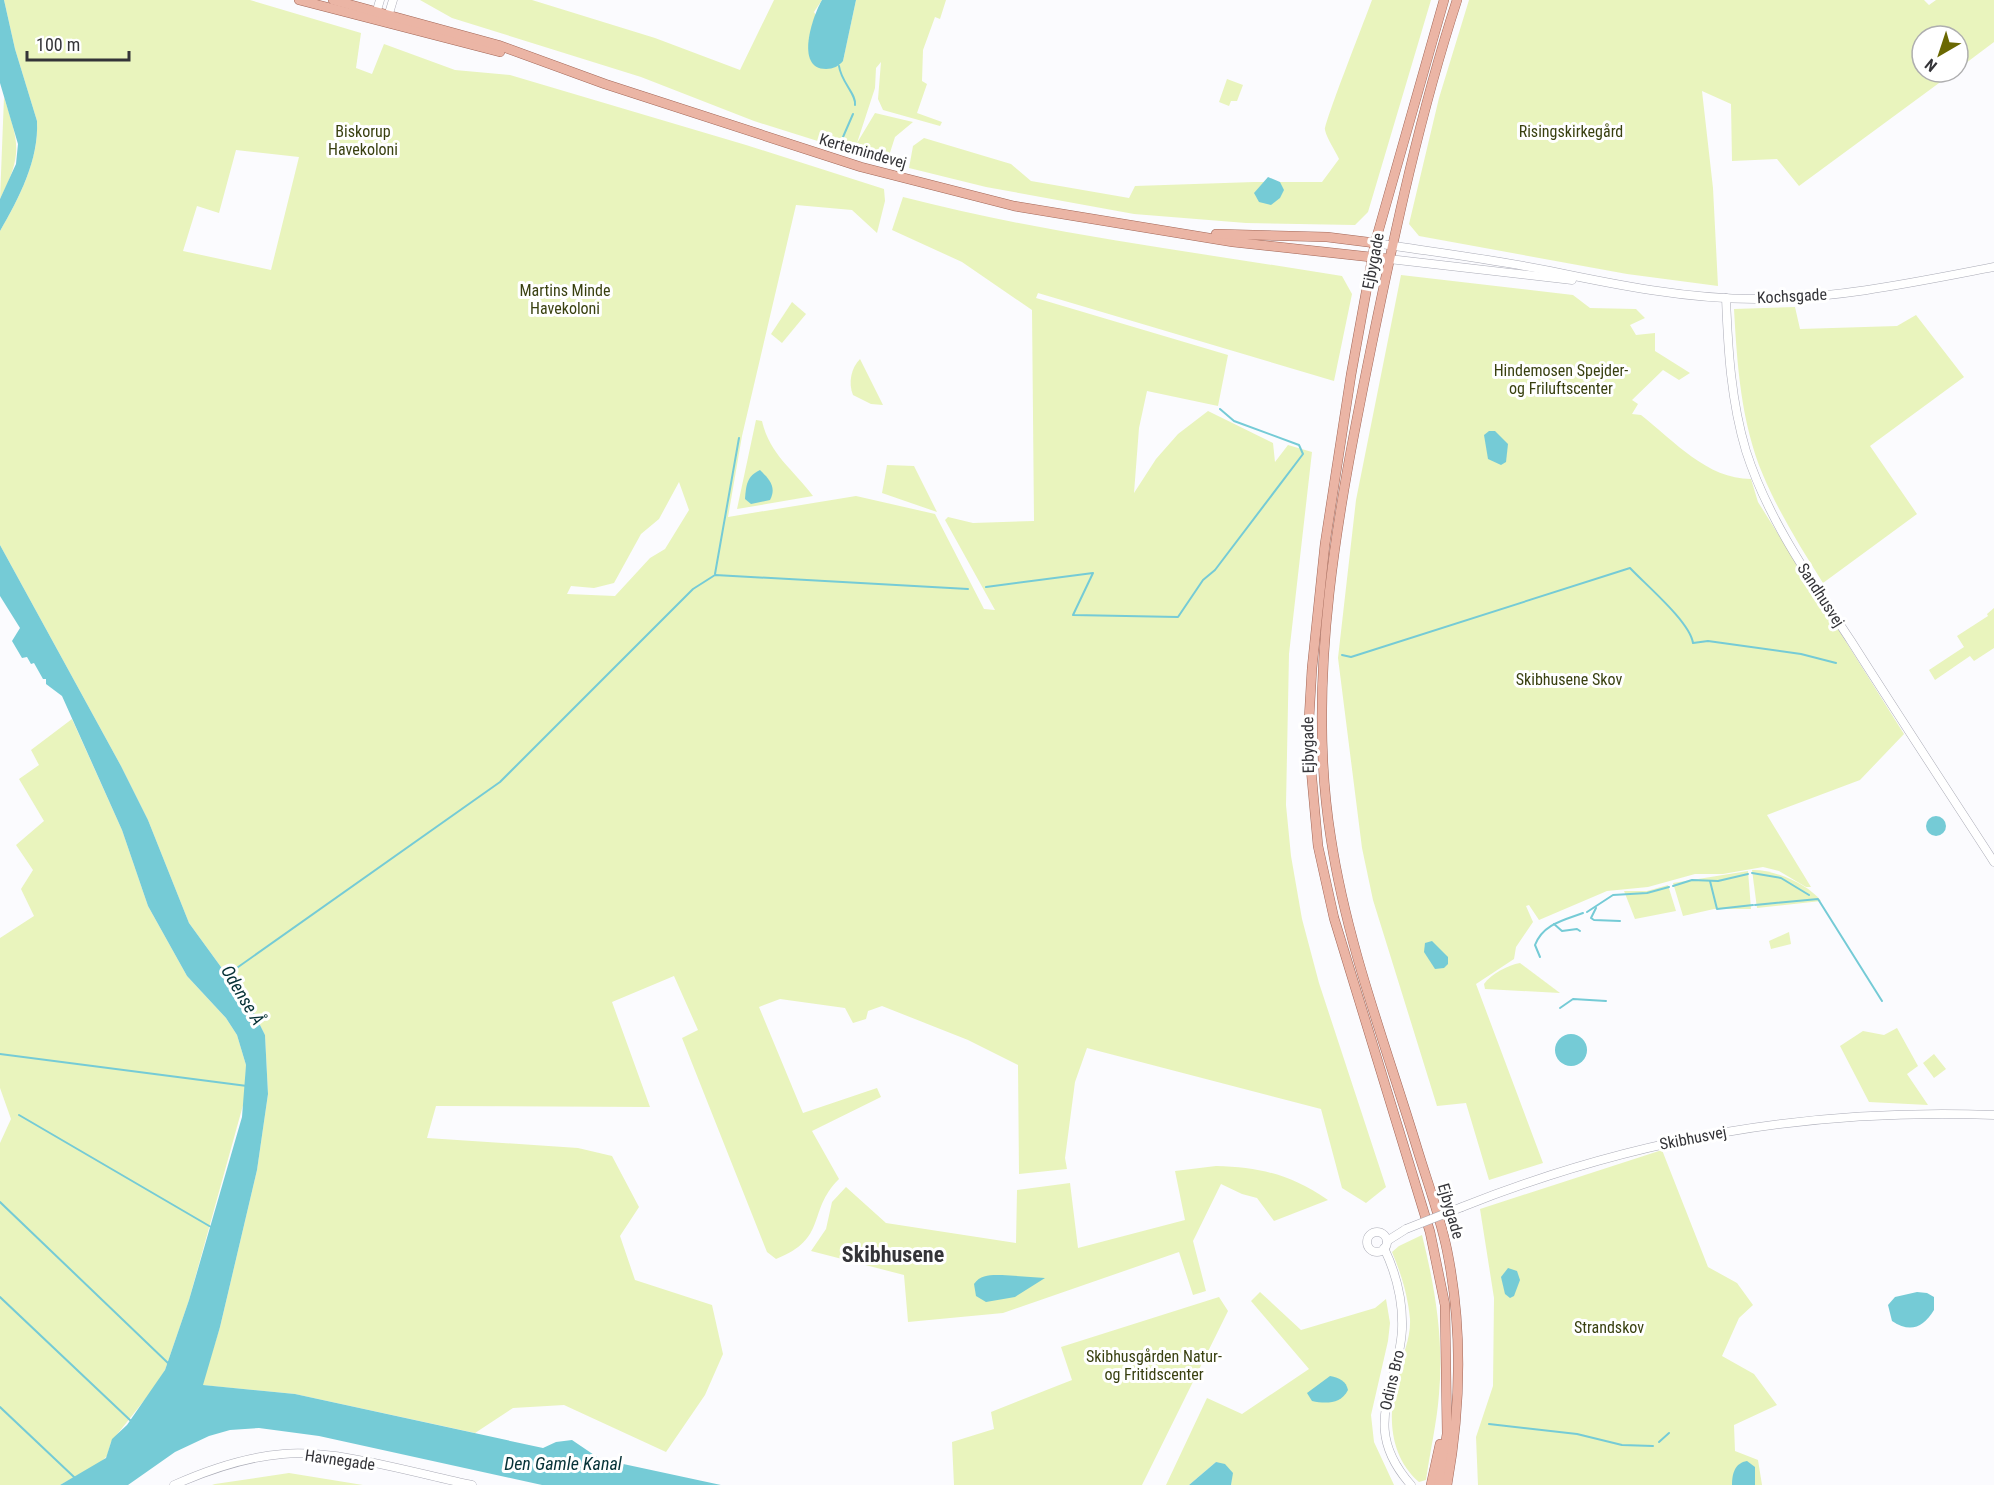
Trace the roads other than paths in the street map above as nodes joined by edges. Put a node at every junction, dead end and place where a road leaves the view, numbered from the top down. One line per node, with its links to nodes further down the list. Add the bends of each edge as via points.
1 (299, 0): 9 (main road, Kertemindevej)
2 (333, 0): 7 (main road, Kertemindevej)
3 (380, 0): 7 (street)
4 (393, 0): 8 (street)
5 (1443, 0): 13 (main road, Ejbygade)
6 (1457, 0): 14 (main road, Ejbygade, via 1416,142)
7 (376, 11): 8 (main road, Kertemindevej); 9 (street)
8 (389, 14): 10 (street); 11 (main road, Kertemindevej, via 498,45)
9 (374, 21): 10 (main road, Kertemindevej)
10 (385, 24): 11 (main road, Kertemindevej)
11 (537, 61): 12 (main road, Kertemindevej, via 893,176 1014,207)
12 (1189, 234): 13 (main road, Kertemindevej, via 1327,237); 15 (main road, Kertemindevej)
13 (1375, 243): 14 (street, Kochsgade); 15 (main road, Ejbygade)
14 (1392, 245): 16 (main road, Ejbygade); 18 (street, Kochsgade)
15 (1372, 257): 16 (main road, Kertemindevej); 23 (main road, Ejbygade, via 1330,499 1312,668 1310,758 1318,846 1334,918 1430,1232 1445,1305)
16 (1389, 259): 18 (street, Kochsgade, via 1547,279); 29 (main road, Ejbygade, via 1344,491 1325,660 1322,761 1343,904 1447,1248 1459,1363 1455,1440)
17 (1994, 267): 19 (street, Kochsgade, via 1823,295)
18 (1589, 280): 19 (street, Kochsgade)
19 (1726, 298): 20 (street, Sandhusvej, via 1736,412 1766,502 1812,581)
20 (1994, 862)
21 (1994, 1115): 22 (street, Skibhusvej, bridge, via 1879,1113 1805,1119 1656,1145 1560,1171 1406,1229)
22 (1383, 1244): 26 (street, Odins Bro, via 1402,1309 1402,1330 1383,1410 1384,1431 1396,1466)
23 (1448, 1403): 27 (main road); 28 (main road)
24 (174, 1485): 25 (street, Havnegade, via 244,1459 285,1453 328,1455)
25 (472, 1485)
26 (1411, 1485)
27 (1431, 1485)
28 (1439, 1485)
29 (1447, 1485)

